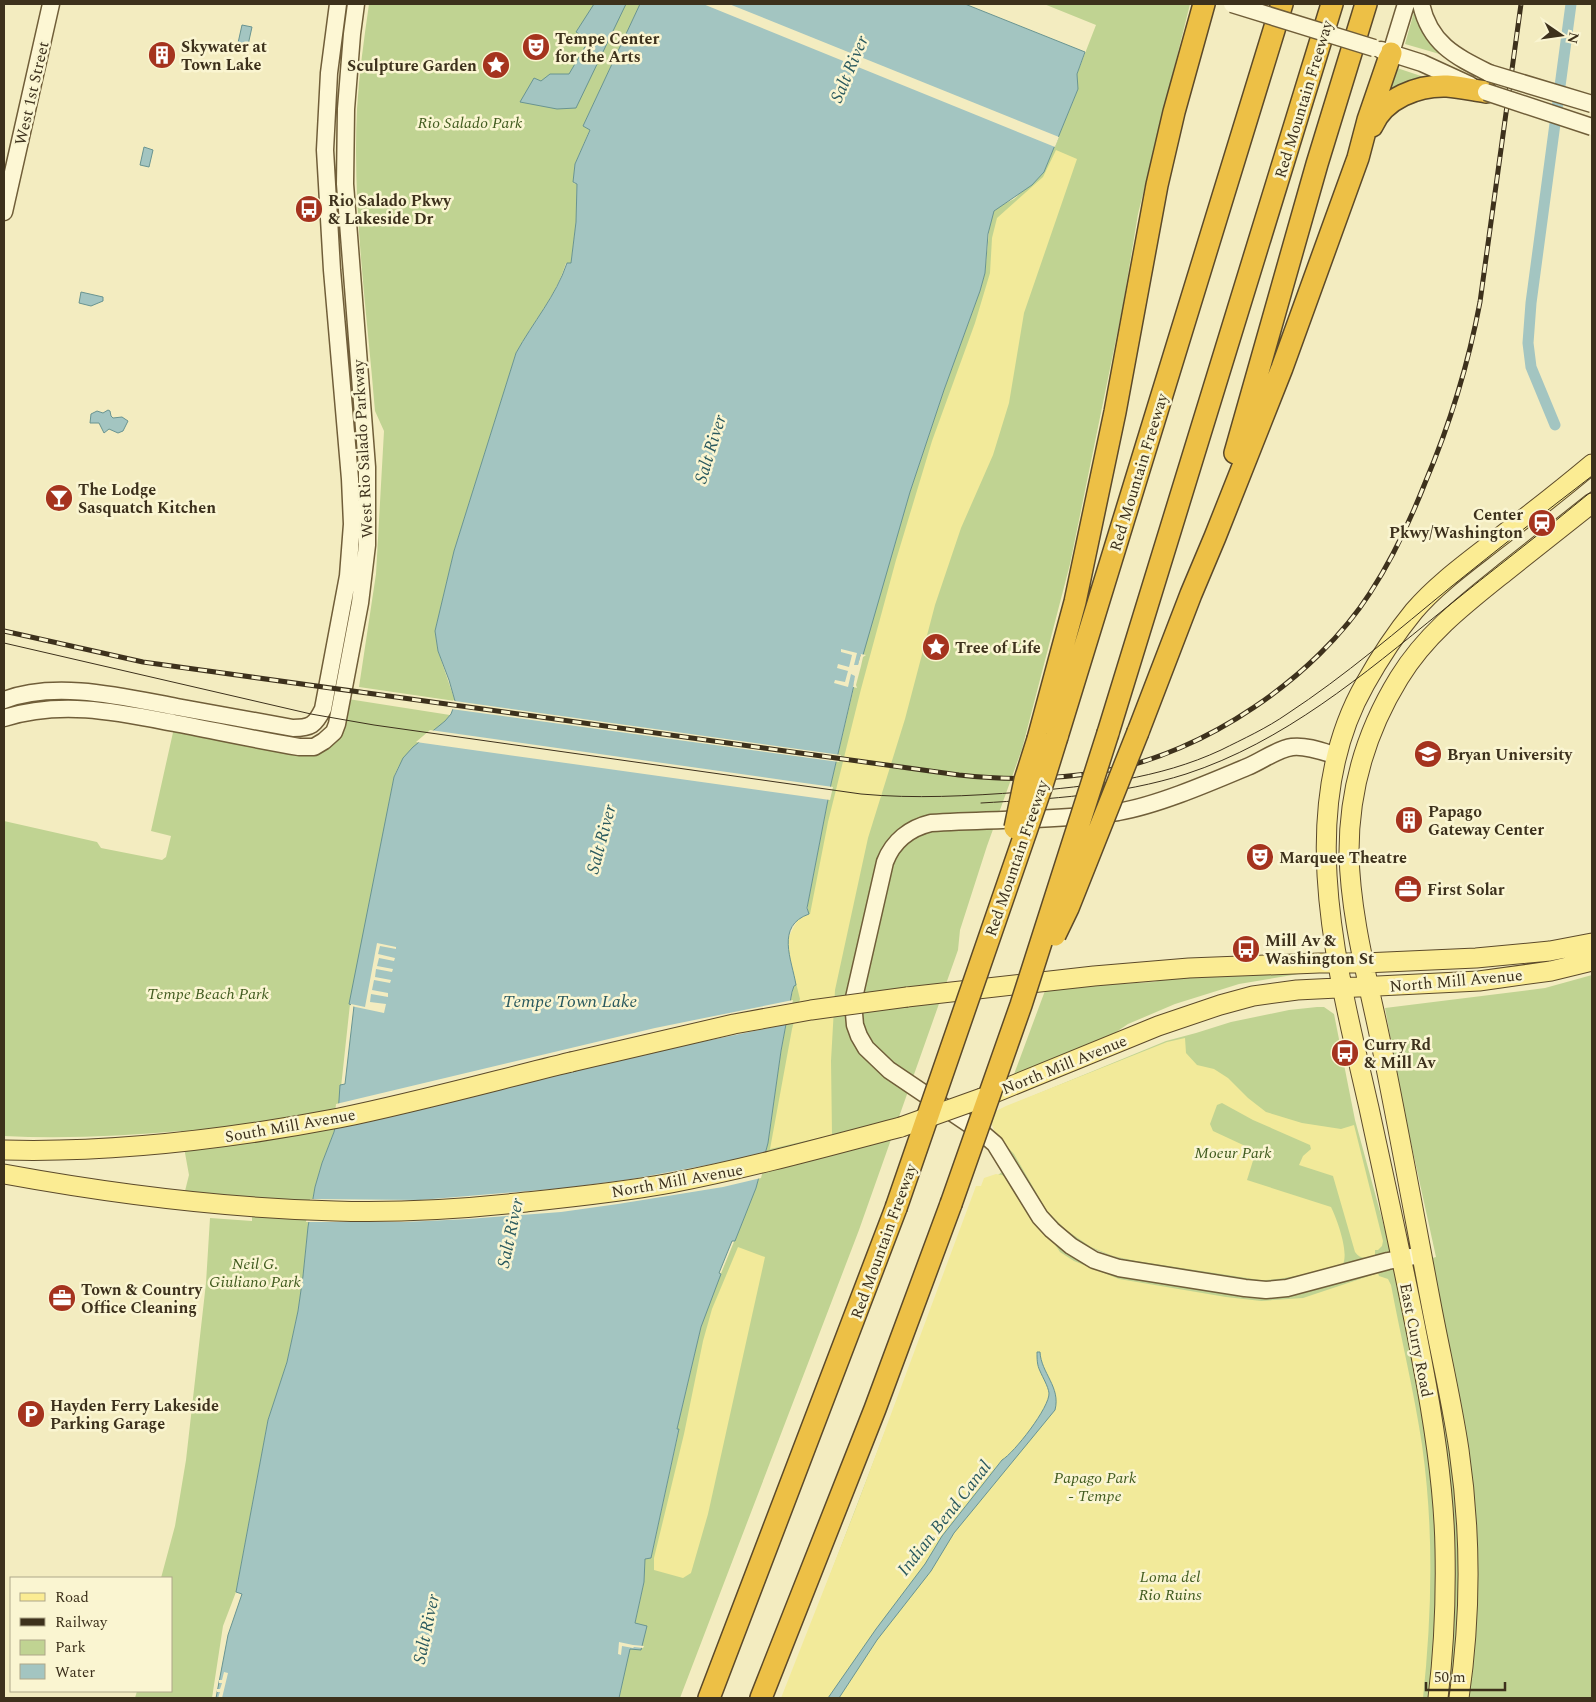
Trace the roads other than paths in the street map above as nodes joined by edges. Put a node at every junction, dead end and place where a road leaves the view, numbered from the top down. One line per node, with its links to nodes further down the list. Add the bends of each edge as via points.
1 (51, 4): 16 (street, West 1st Street)
2 (338, 4): 20 (street, West Rio Salado Parkway, via 329,73 325,150 352,524 343,608 323,709 316,722 293,728 98,693 61,691)
3 (356, 4): 21 (street, West Rio Salado Parkway, via 346,109 345,184 365,446 367,545 360,604 334,732 324,742 299,747 102,709 67,708)
4 (1204, 4): 22 (highway, via 1157,186 1112,428)
5 (1232, 4): 11 (street, bridge)
6 (1282, 4): 22 (highway, Red Mountain Freeway)
7 (1332, 4): 30 (highway, Red Mountain Freeway, bridge)
8 (1366, 4): 19 (highway, via 1225,488)
9 (1406, 4): 11 (street)
10 (1421, 4): 12 (street, via 1439,42)
11 (1382, 51): 12 (street); 15 (highway)
12 (1487, 83): 13 (street, bridge); 14 (street, bridge); 15 (highway, via 1418,89 1400,97 1373,122)
13 (1592, 104)
14 (1592, 127)
15 (1358, 158): 19 (highway, via 1282,368)
16 (4, 212)
17 (1592, 464): 23 (main road, East Curry Road, via 1468,562 1415,610 1364,686 1347,720)
18 (1592, 503): 27 (main road, East Curry Road, via 1448,618 1414,655 1383,706 1369,738 1357,780 1349,850)
19 (1190, 594): 30 (highway, bridge, via 1068,908)
20 (4, 700)
21 (4, 718)
22 (1047, 738): 36 (highway, Red Mountain Freeway, bridge, via 1025,780 996,920 896,1208)
23 (1337, 756): 26 (main road, East Curry Road, via 1325,853); 35 (street, via 1300,746 1286,748 1180,793 1117,812 921,825 902,838 889,852 885,862 855,991 853,1013 859,1036 876,1059 995,1144 1040,1217 1071,1246 1094,1260 1140,1272 1266,1290 1287,1288)
24 (1592, 943): 27 (main road, North Mill Avenue, via 1510,955)
25 (1592, 961): 28 (main road, North Mill Avenue, via 1519,977)
26 (1338, 963): 27 (main road, North Mill Avenue); 29 (main road, East Curry Road); 31 (main road, North Mill Avenue, bridge, via 1190,968 907,997 734,1024)
27 (1364, 963): 28 (main road, East Curry Road)
28 (1370, 987): 29 (main road, North Mill Avenue); 34 (main road, East Curry Road)
29 (1343, 988): 33 (main road, North Mill Avenue, bridge, via 1274,993 1220,1005 1158,1026 982,1098 901,1126 734,1171 612,1193 485,1206 360,1212 233,1206 157,1198); 35 (main road, East Curry Road)
30 (1021, 1005): 37 (highway, Red Mountain Freeway, bridge, via 952,1204)
31 (571, 1062): 32 (main road, South Mill Avenue, via 340,1117 253,1133 76,1151)
32 (4, 1150)
33 (4, 1174)
34 (1422, 1255): 35 (street); 39 (main road, East Curry Road, via 1451,1405 1464,1501 1469,1581)
35 (1401, 1259): 38 (main road, East Curry Road, via 1424,1370 1443,1503 1446,1605)
36 (708, 1698)
37 (761, 1698)
38 (1438, 1698)
39 (1459, 1698)

